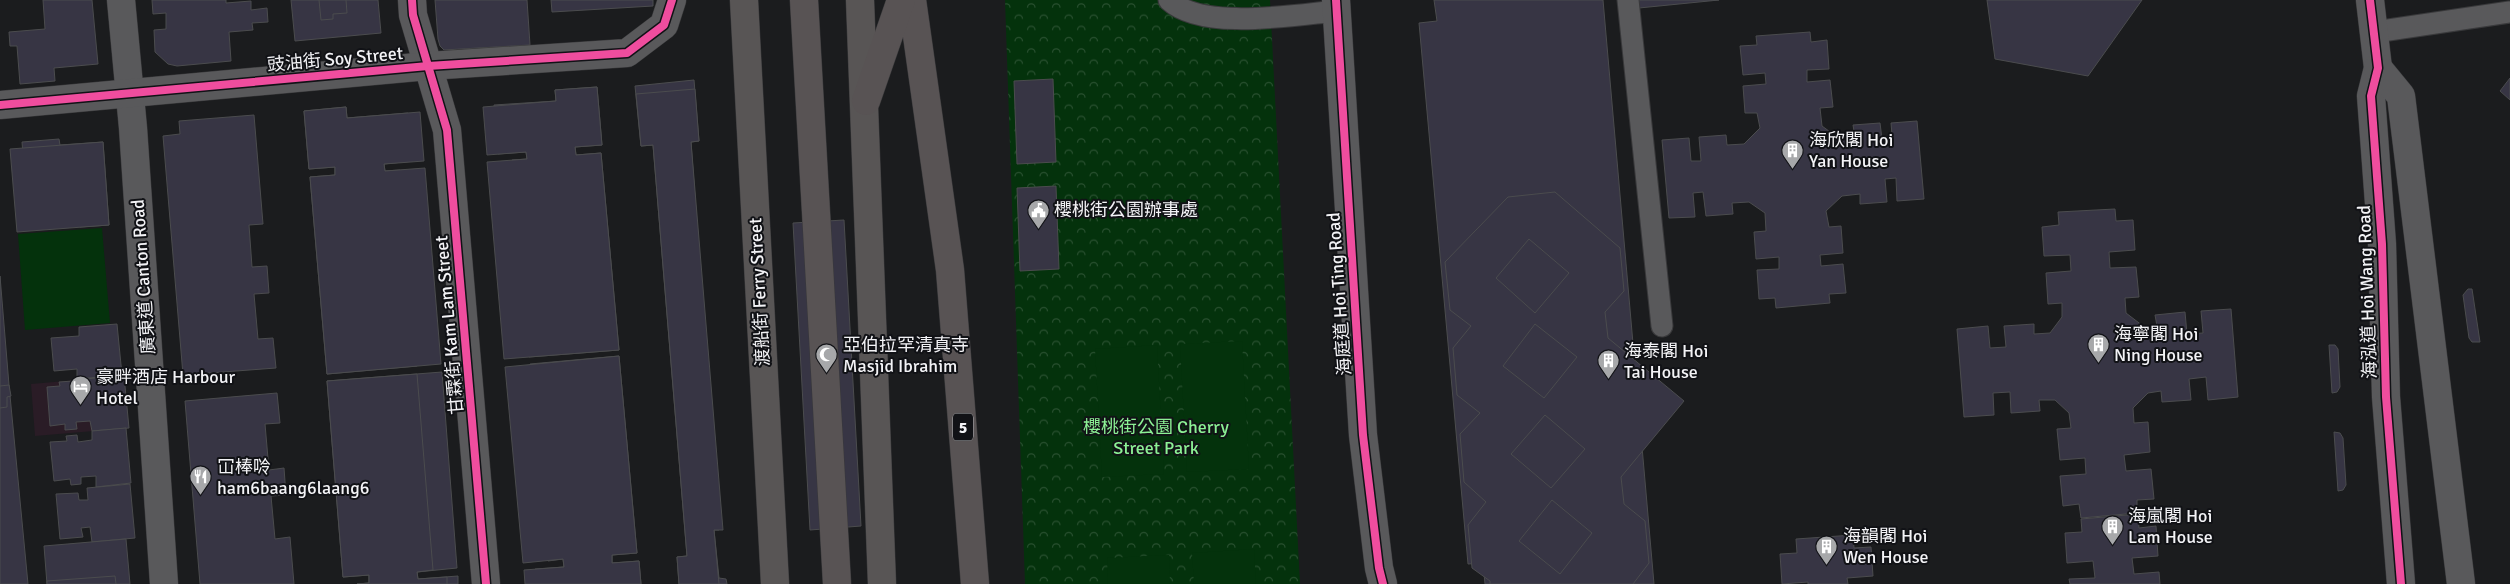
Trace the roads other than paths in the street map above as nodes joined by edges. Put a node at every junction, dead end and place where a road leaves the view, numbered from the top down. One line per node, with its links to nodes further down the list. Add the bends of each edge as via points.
1 (121, 0): 17 (street, 廣東道 Canton Road)
2 (412, 0): 15 (street, 甘霖街 Kam Lam Street, via 413,15)
3 (672, 0): 15 (street, 豉油街 Soy Street, via 664,25 627,53)
4 (744, 0): 23 (main road, 渡船街 Ferry Street)
5 (804, 0): 24 (highway)
6 (860, 0): 18 (main road)
7 (901, 0): 18 (highway)
8 (912, 0): 26 (highway, 5, via 950,270)
9 (1169, 0): 12 (lane, via 1178,8 1234,19)
10 (1628, 0): 20 (lane)
11 (2370, 0): 14 (street, 海泓道 Hoi Wang Road)
12 (1336, 5): 27 (street, 海庭道 Hoi Ting Road, via 1363,435)
13 (2510, 12): 14 (lane)
14 (2375, 32): 16 (street, 海泓道 Hoi Wang Road)
15 (428, 66): 17 (street, 豉油街 Soy Street); 22 (street, 甘霖街 Kam Lam Street, via 447,130)
16 (2378, 68): 28 (street, 海泓道 Hoi Wang Road, via 2371,96 2382,244 2386,397); 29 (street, via 2401,96)
17 (129, 93): 19 (street, 豉油街 Soy Street); 21 (street, 廣東道 Canton Road)
18 (866, 100): 25 (main road)
19 (0, 105)
20 (1662, 326)
21 (164, 584)
22 (486, 584)
23 (775, 584)
24 (837, 584)
25 (882, 584)
26 (975, 584)
27 (1383, 584)
28 (2401, 584)
29 (2461, 584)

